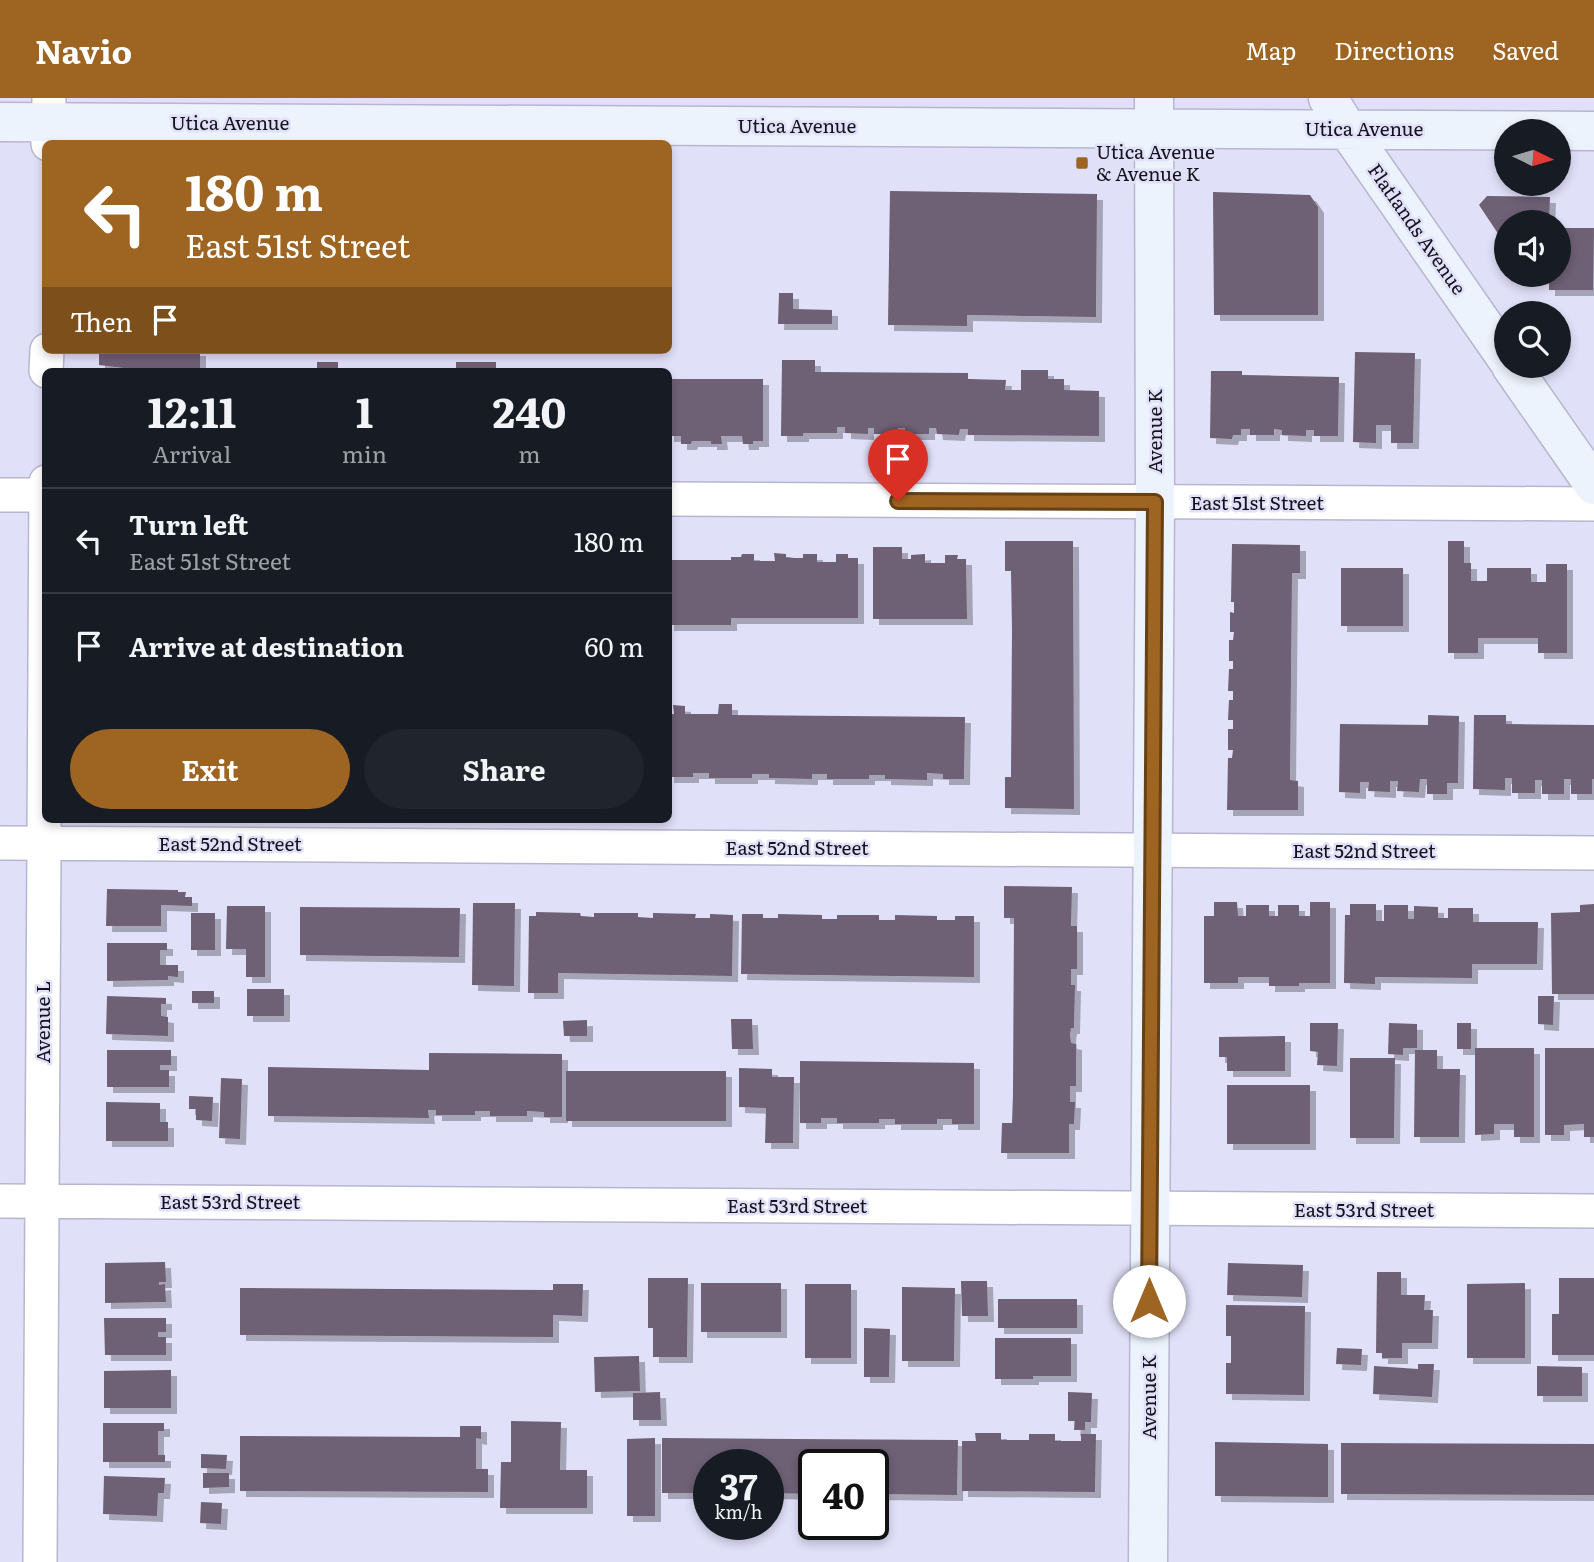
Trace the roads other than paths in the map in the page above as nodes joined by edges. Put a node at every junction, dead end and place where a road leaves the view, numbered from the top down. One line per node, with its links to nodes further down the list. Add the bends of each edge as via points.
1 (1153, 113): 2 (main road, Utica Avenue); 3 (main road, Utica Avenue); 12 (main road, Avenue K)
2 (1337, 113): 5 (main road, Utica Avenue); 6 (main road, Flatlands Avenue)
3 (49, 121): 4 (main road, Utica Avenue)
4 (0, 122)
5 (1594, 131)
6 (1494, 340)
7 (1519, 378): 8 (main road)
8 (1594, 485)
9 (0, 495): 10 (street)
10 (42, 495)
11 (672, 499): 12 (street, East 51st Street)
12 (1155, 502): 13 (street, East 51st Street); 17 (main road, Avenue K)
13 (1594, 504)
14 (44, 823): 16 (street, Avenue L)
15 (0, 843): 16 (street, East 52nd Street)
16 (44, 843): 17 (street, East 52nd Street); 20 (street, Avenue L)
17 (1153, 850): 18 (street, East 52nd Street); 21 (main road, Avenue K)
18 (1594, 853)
19 (0, 1201): 20 (street, East 53rd Street)
20 (43, 1201): 21 (street, East 53rd Street); 23 (street, Avenue L)
21 (1150, 1208): 22 (street, East 53rd Street); 24 (main road, Avenue K)
22 (1594, 1211)
23 (40, 1562)
24 (1148, 1562)

